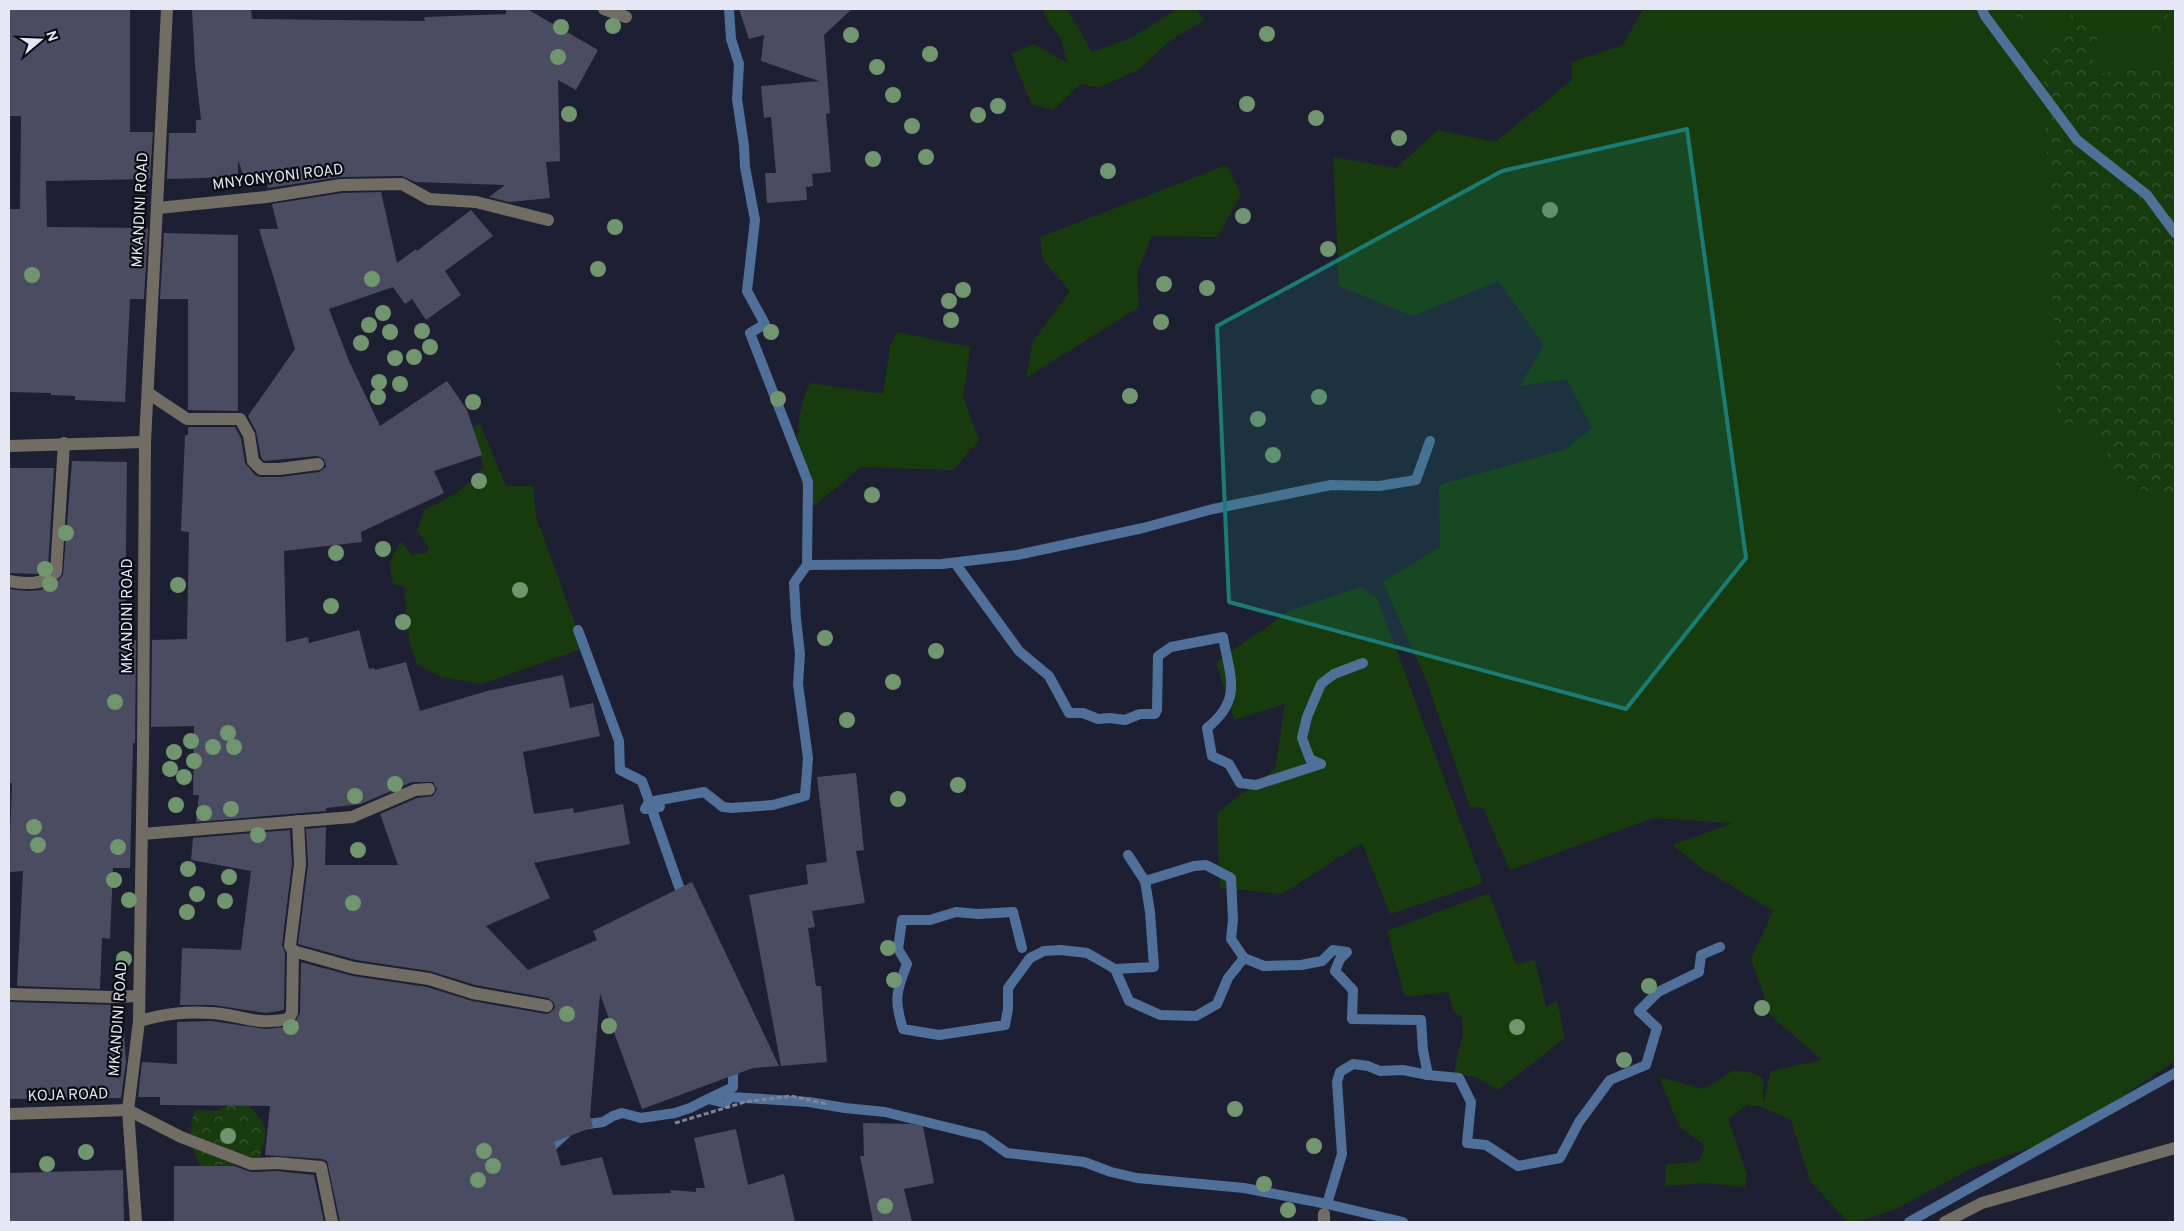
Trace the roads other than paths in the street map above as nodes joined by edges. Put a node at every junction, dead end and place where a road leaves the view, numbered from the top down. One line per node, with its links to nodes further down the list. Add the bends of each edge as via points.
1 (167, 9): 4 (street, MKANDINI ROAD)
2 (604, 9): 3 (street)
3 (626, 18)
4 (158, 208): 5 (street, MNYONYONI ROAD, via 266,197 341,185 402,184 428,199 476,202); 6 (street, MKANDINI ROAD)
5 (548, 220)
6 (148, 393): 7 (street, MKANDINI ROAD); 10 (street, via 187,419 240,419 249,435 253,461 261,469)
7 (145, 442): 8 (street); 14 (street, MKANDINI ROAD)
8 (64, 443): 9 (street); 11 (street, via 56,572 32,585)
9 (9, 446)
10 (318, 464)
11 (9, 581)
12 (429, 789): 13 (street, via 415,790 352,817)
13 (298, 821): 14 (street); 15 (street, via 300,864 290,946)
14 (142, 834): 17 (street, MKANDINI ROAD)
15 (293, 951): 18 (street, via 354,968 429,979 472,992); 19 (street, via 292,1014 288,1019 263,1023 212,1013 174,1012)
16 (9, 994): 17 (street)
17 (138, 996): 19 (street, MKANDINI ROAD)
18 (547, 1006)
19 (139, 1021): 20 (street, MKANDINI ROAD)
20 (128, 1110): 21 (street, KOJA ROAD); 23 (street, MKANDINI ROAD); 24 (street, via 190,1141 251,1164 321,1167)
21 (9, 1114)
22 (2175, 1148): 25 (street, via 1982,1203)
23 (136, 1222)
24 (332, 1222)
25 (1944, 1222)

